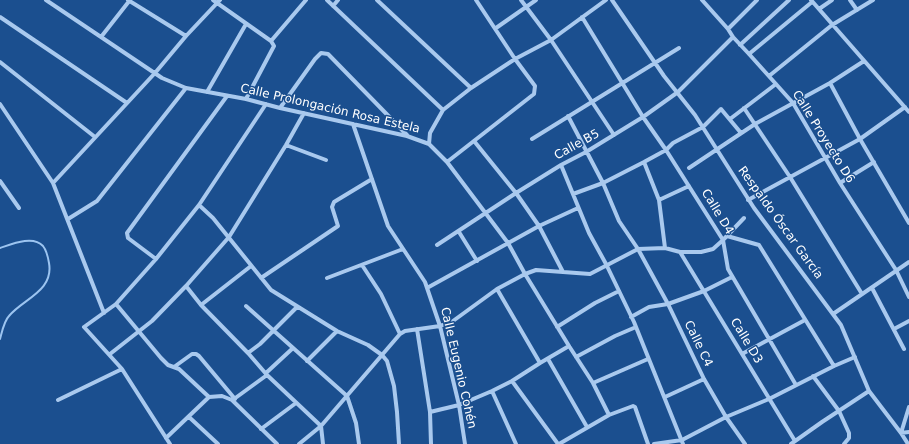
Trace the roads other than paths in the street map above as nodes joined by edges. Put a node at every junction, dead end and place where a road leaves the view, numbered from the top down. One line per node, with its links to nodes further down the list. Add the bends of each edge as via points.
1 (46, 0): 32 (street, Calle Prolongación Rosa Estela)
2 (129, 0): 31 (street); 32 (street)
3 (213, 0): 20 (street)
4 (306, 0): 35 (street)
5 (327, 0): 21 (street)
6 (338, 0): 21 (street)
7 (377, 0): 49 (street)
8 (476, 0): 29 (street)
9 (521, 0): 22 (street)
10 (536, 0): 22 (street)
11 (606, 0): 26 (street)
12 (612, 0): 42 (street, Respaldo Óscar García)
13 (702, 0): 30 (street, Calle Proyecto D6)
14 (757, 0): 30 (street)
15 (789, 0): 36 (street)
16 (832, 0): 23 (street)
17 (850, 0): 24 (street)
18 (873, 0): 24 (street)
19 (812, 1): 23 (street); 38 (street)
20 (219, 2): 27 (street); 31 (street)
21 (333, 6): 62 (street)
22 (525, 7): 29 (street); 34 (street)
23 (819, 9): 28 (street)
24 (857, 10): 28 (street)
25 (0, 17): 55 (street)
26 (582, 17): 34 (street); 46 (street, Calle D4)
27 (246, 24): 35 (street); 50 (street)
28 (832, 25): 40 (street); 44 (street)
29 (496, 28): 39 (street)
30 (728, 29): 33 (street, Calle Proyecto D6)
31 (186, 36): 43 (street)
32 (101, 37): 43 (street, Calle Prolongación Rosa Estela)
33 (733, 38): 36 (street, Calle Proyecto D6); 51 (street)
34 (551, 40): 39 (street); 54 (street)
35 (271, 41): 53 (street, via 273,50)
36 (740, 45): 38 (street, Calle Proyecto D6)
37 (679, 48): 42 (street)
38 (750, 54): 44 (street, Calle Proyecto D6)
39 (515, 59): 49 (street); 77 (street, via 535,86 534,94)
40 (864, 61): 45 (street); 59 (street)
41 (0, 62): 74 (street)
42 (655, 63): 46 (street); 51 (street, Respaldo Óscar García)
43 (155, 73): 48 (street, Calle Prolongación Rosa Estela); 55 (street)
44 (769, 76): 47 (street, Calle Proyecto D6)
45 (830, 83): 56 (street); 75 (street)
46 (623, 84): 54 (street); 66 (street, Calle D4)
47 (776, 84): 56 (street, Calle Proyecto D6); 61 (street)
48 (186, 88): 50 (street, Calle Prolongación Rosa Estela); 106 (street, via 97,201)
49 (471, 88): 62 (street)
50 (208, 92): 52 (street, Calle Prolongación Rosa Estela)
51 (678, 92): 66 (street, Calle B5); 70 (street, Respaldo Óscar García)
52 (227, 96): 53 (street, Calle Prolongación Rosa Estela); 119 (street, via 127,233 128,238)
53 (246, 99): 58 (street, Calle Prolongación Rosa Estela)
54 (592, 101): 65 (street); 72 (street)
55 (127, 103): 74 (street)
56 (793, 103): 69 (street); 83 (street, Calle Proyecto D6)
57 (0, 104): 93 (street)
58 (266, 104): 60 (street, Calle Prolongación Rosa Estela); 101 (street)
59 (905, 107): 63 (street); 75 (street)
60 (280, 108): 64 (street, Calle Prolongación Rosa Estela); 73 (street, via 321,52 328,54)
61 (744, 108): 67 (street); 69 (street)
62 (443, 110): 78 (street, via 430,133)
63 (909, 112)
64 (304, 113): 68 (street, Calle Prolongación Rosa Estela); 79 (street)
65 (568, 116): 76 (street); 82 (street)
66 (643, 117): 72 (street, Calle B5); 80 (street, Calle D4)
67 (730, 119): 70 (street, via 721,109); 71 (street)
68 (353, 124): 73 (street, Calle Prolongación Rosa Estela); 91 (street, Calle Eugenio Cohén)
69 (755, 124): 71 (street); 90 (street)
70 (702, 127): 80 (street, via 673,143); 81 (street, Respaldo Óscar García)
71 (741, 133): 81 (street)
72 (614, 135): 82 (street, Calle B5)
73 (408, 136): 78 (street, Calle Prolongación Rosa Estela)
74 (95, 137): 93 (street)
75 (860, 138): 83 (street); 87 (street)
76 (532, 139)
77 (474, 140): 85 (street); 97 (street)
78 (429, 144): 85 (street, Calle Prolongación Rosa Estela)
79 (286, 145): 84 (street); 111 (street)
80 (666, 150): 86 (street); 96 (street, Calle D4)
81 (716, 150): 89 (street); 100 (street, Respaldo Óscar García)
82 (586, 152): 88 (street, Calle B5); 94 (street)
83 (825, 158): 90 (street); 95 (street, Calle Proyecto D6)
84 (326, 160)
85 (447, 162): 104 (street, Calle Prolongación Rosa Estela)
86 (644, 162): 94 (street); 99 (street)
87 (874, 162): 95 (street); 107 (street)
88 (561, 165): 97 (street, Calle B5); 98 (street)
89 (689, 168)
90 (790, 177): 100 (street); 137 (street)
91 (372, 179): 116 (street, Calle Eugenio Cohén, via 388,226); 129 (street, via 334,202 332,207 338,226)
92 (0, 182): 102 (street)
93 (53, 183): 106 (street)
94 (603, 183): 98 (street); 117 (street, Calle C4, via 619,221)
95 (840, 183): 125 (street, Calle Proyecto D6)
96 (689, 186): 99 (street); 112 (street, Calle D4)
97 (516, 193): 104 (street, Calle B5); 108 (street)
98 (573, 194): 103 (street)
99 (659, 200): 115 (street)
100 (748, 200): 145 (street, Respaldo Óscar García)
101 (199, 205): 111 (street); 119 (street)
102 (19, 208)
103 (578, 208): 108 (street); 124 (street)
104 (485, 214): 109 (street, Calle B5); 113 (street, Calle Prolongación Rosa Estela)
105 (744, 218): 110 (street)
106 (68, 219): 144 (street)
107 (909, 223)
108 (539, 226): 113 (street); 126 (street)
109 (459, 232): 114 (street, Calle B5); 120 (street)
110 (727, 236): 112 (street); 147 (street, via 759,245)
111 (229, 237): 123 (street); 131 (street)
112 (723, 240): 118 (street, via 713,249); 128 (street, Calle D4)
113 (508, 243): 120 (street); 127 (street, Calle Prolongación Rosa Estela)
114 (438, 245)
115 (665, 248): 117 (street); 118 (street)
116 (403, 249): 122 (street); 132 (street, Calle Eugenio Cohén)
117 (638, 249): 124 (street); 140 (street, Calle C4)
118 (680, 252): 136 (street, Calle D3)
119 (156, 259): 139 (street)
120 (477, 261): 132 (street)
121 (909, 262): 125 (street)
122 (362, 265): 130 (street); 157 (street, via 381,294)
123 (251, 266): 129 (street); 141 (street)
124 (607, 266): 126 (street, via 590,274); 135 (street)
125 (896, 270): 133 (street); 138 (street, Calle Proyecto D6)
126 (563, 272): 127 (street, via 536,270)
127 (525, 274): 134 (street); 150 (street, Calle Prolongación Rosa Estela)
128 (732, 277): 136 (street); 158 (street, Calle D4)
129 (260, 278): 143 (street, via 271,290)
130 (327, 278)
131 (186, 286): 141 (street); 154 (street)
132 (427, 288): 149 (street, Calle Eugenio Cohén)
133 (872, 288): 137 (street); 153 (street)
134 (496, 289): 149 (street, via 453,321); 171 (street)
135 (619, 291): 146 (street); 150 (street)
136 (704, 291): 140 (street); 164 (street, Calle D3)
137 (862, 294): 145 (street)
138 (909, 297)
139 (116, 304): 144 (street); 154 (street)
140 (668, 304): 146 (street, via 649,307); 177 (street, Calle C4)
141 (201, 305): 162 (street)
142 (246, 306): 155 (street)
143 (297, 307): 155 (street); 156 (street)
144 (104, 313): 163 (street, via 84,327)
145 (833, 314): 167 (street, Respaldo Óscar García, via 841,325)
146 (631, 317): 151 (street)
147 (805, 320): 158 (street); 172 (street)
148 (909, 321): 153 (street)
149 (440, 326): 152 (street); 190 (street, Calle Eugenio Cohén)
150 (557, 327): 159 (street, Calle Prolongación Rosa Estela)
151 (636, 327): 166 (street); 169 (street)
152 (417, 329): 157 (street); 193 (street)
153 (894, 329): 161 (street)
154 (139, 331): 163 (street); 173 (street, via 164,362)
155 (274, 331): 160 (street); 162 (street)
156 (337, 332): 165 (street, via 368,345); 170 (street)
157 (400, 334): 165 (street)
158 (769, 340): 164 (street); 180 (street, Calle D4)
159 (569, 346): 166 (street, Calle Prolongación Rosa Estela); 168 (street)
160 (293, 348): 170 (street); 175 (street)
161 (904, 349)
162 (248, 353): 175 (street)
163 (110, 354): 174 (street)
164 (742, 354): 187 (street, Calle D3)
165 (382, 355): 183 (street); 211 (street, via 387,361 394,386)
166 (576, 357): 179 (street, Calle Prolongación Rosa Estela)
167 (855, 357): 172 (street); 182 (street, Respaldo Óscar García)
168 (548, 359): 171 (street); 198 (street)
169 (648, 359): 179 (street); 185 (street)
170 (307, 361): 183 (street)
171 (540, 363): 178 (street)
172 (834, 366): 176 (street)
173 (174, 367): 184 (street); 186 (street, via 192,354 196,354)
174 (122, 369): 188 (street); 202 (street)
175 (267, 374): 186 (street); 189 (street)
176 (813, 376): 180 (street); 192 (street)
177 (704, 379): 185 (street); 196 (street, Calle C4)
178 (512, 381): 181 (street); 215 (street)
179 (593, 383): 194 (street, Calle Prolongación Rosa Estela)
180 (796, 385): 187 (street)
181 (492, 391): 190 (street); 214 (street)
182 (869, 391): 192 (street); 201 (street, Respaldo Óscar García)
183 (347, 396): 197 (street); 210 (street, via 356,423)
184 (209, 397): 186 (street, via 222,396); 195 (street)
185 (665, 397): 204 (street)
186 (233, 399): 199 (street)
187 (769, 399): 196 (street); 203 (street, Calle D3)
188 (58, 400)
189 (296, 403): 197 (street); 199 (street)
190 (459, 405): 193 (street); 213 (street, Calle Eugenio Cohén)
191 (909, 407): 201 (street)
192 (839, 411): 203 (street); 220 (street, via 849,433 849,438)
193 (430, 412): 212 (street)
194 (609, 415): 198 (street); 216 (street, via 634,406)
195 (189, 417): 202 (street); 206 (street)
196 (726, 417): 204 (street); 218 (street, Calle C4)
197 (321, 426): 208 (street); 209 (street)
198 (587, 427): 215 (street)
199 (261, 429): 207 (street)
200 (909, 432): 201 (street)
201 (901, 433): 221 (street, Respaldo Óscar García)
202 (166, 438): 205 (street)
203 (795, 441): 219 (street)
204 (683, 442): 217 (street)
205 (170, 444)
206 (218, 444)
207 (277, 444)
208 (299, 444)
209 (323, 444)
210 (359, 444)
211 (399, 444)
212 (431, 444)
213 (464, 444)
214 (516, 444)
215 (559, 444)
216 (648, 444)
217 (654, 444)
218 (745, 444)
219 (791, 444)
220 (844, 444)
221 (907, 444)

